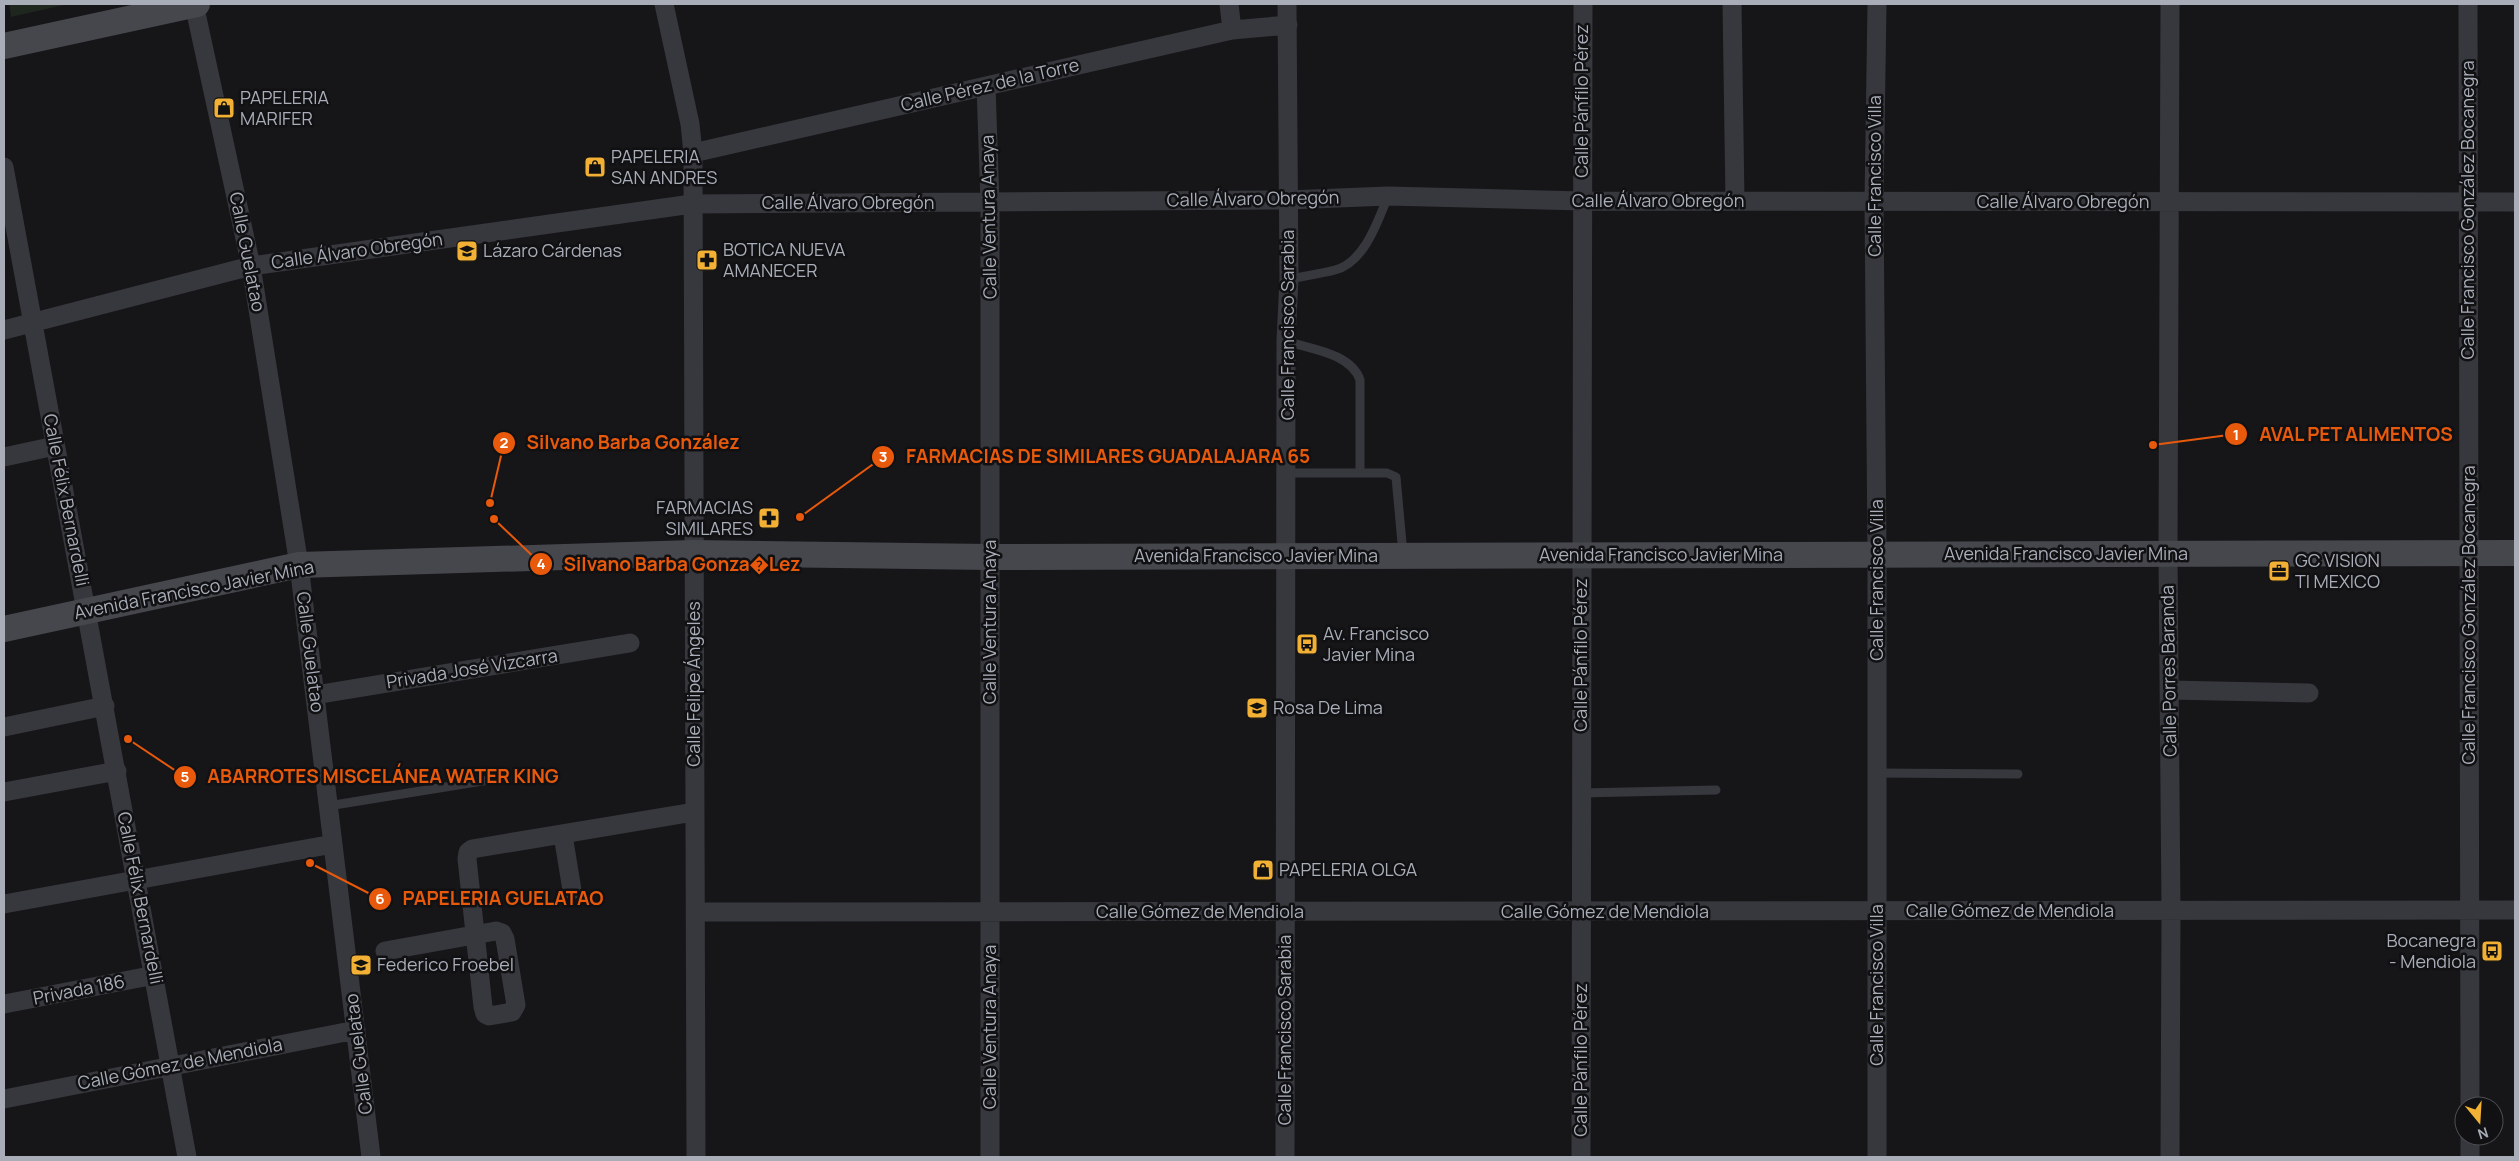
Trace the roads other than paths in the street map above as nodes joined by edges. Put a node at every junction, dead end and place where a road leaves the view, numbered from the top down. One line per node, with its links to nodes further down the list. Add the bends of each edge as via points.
1 (195, 4): 12 (main road); 26 (street, Calle Guelatao)
2 (664, 4): 14 (street, Calle Felipe Ángeles, via 690,124)
3 (1229, 4): 11 (street)
4 (1287, 4): 10 (street, Calle Francisco Sarabia)
5 (1583, 4): 18 (street, Calle Pánfilo Pérez)
6 (1732, 4): 19 (street)
7 (1877, 4): 20 (street, Calle Francisco Villa)
8 (2170, 4): 21 (street, Calle Porres Baranda)
9 (2468, 4): 24 (street, Calle Francisco González Bocanegra)
10 (1288, 24): 11 (street, Calle Pérez de la Torre); 17 (street, Calle Francisco Sarabia)
11 (1232, 30): 13 (street, Calle Pérez de la Torre)
12 (4, 46)
13 (986, 86): 14 (street, Calle Pérez de la Torre); 23 (street, Calle Ventura Anaya)
14 (692, 153): 25 (street, Calle Felipe Ángeles)
15 (4, 167): 28 (street, Calle Félix Bernardelli)
16 (1388, 196): 17 (street, Calle Álvaro Obregón); 18 (street, Calle Álvaro Obregón); 27 (lane, via 1374,232 1354,258 1337,270)
17 (1288, 200): 23 (street, Calle Álvaro Obregón); 27 (street, Calle Francisco Sarabia)
18 (1582, 201): 19 (street, Calle Álvaro Obregón); 39 (street, Calle Pánfilo Pérez)
19 (1735, 201): 20 (street, Calle Álvaro Obregón)
20 (1874, 202): 21 (street, Calle Álvaro Obregón); 40 (street, Calle Francisco Villa)
21 (2169, 202): 24 (street, Calle Álvaro Obregón); 36 (street, Calle Porres Baranda)
22 (2515, 202): 24 (street, Calle Álvaro Obregón)
23 (990, 203): 25 (street, Calle Álvaro Obregón); 43 (street, Calle Ventura Anaya)
24 (2468, 203): 37 (street, Calle Francisco González Bocanegra)
25 (692, 204): 26 (street, Calle Álvaro Obregón); 35 (street, Calle Felipe Ángeles)
26 (251, 266): 28 (street, Calle Álvaro Obregón); 44 (street, Calle Guelatao)
27 (1289, 278): 30 (street, Calle Francisco Sarabia)
28 (32, 324): 29 (street, Calle Álvaro Obregón); 31 (street, Calle Félix Bernardelli)
29 (4, 330)
30 (1286, 341): 33 (street, Calle Francisco Sarabia); 34 (lane, via 1349,362 1358,372)
31 (56, 446): 32 (street); 45 (street, Calle Félix Bernardelli)
32 (4, 457)
33 (1288, 473): 34 (lane); 41 (street, Calle Francisco Sarabia)
34 (1360, 473): 42 (lane, via 1396,477)
35 (693, 553): 43 (main road, Avenida Francisco Javier Mina); 44 (main road, Avenida Francisco Javier Mina); 61 (street, Calle Felipe Ángeles)
36 (2168, 554): 37 (main road, Avenida Francisco Javier Mina); 40 (main road, Avenida Francisco Javier Mina); 48 (street, Calle Porres Baranda)
37 (2469, 554): 38 (main road, Avenida Francisco Javier Mina); 67 (street, Calle Francisco González Bocanegra)
38 (2515, 554)
39 (1581, 555): 40 (main road, Avenida Francisco Javier Mina); 42 (main road, Avenida Francisco Javier Mina); 59 (street, Calle Pánfilo Pérez)
40 (1878, 555): 54 (street, Calle Francisco Villa)
41 (1287, 556): 42 (main road, Avenida Francisco Javier Mina); 43 (main road, Avenida Francisco Javier Mina); 72 (street, Calle Francisco Sarabia)
42 (1403, 556)
43 (990, 557): 74 (street, Calle Ventura Anaya)
44 (299, 565): 45 (main road, Avenida Francisco Javier Mina); 50 (street, Calle Guelatao)
45 (87, 611): 46 (main road, Avenida Francisco Javier Mina); 51 (street, Calle Félix Bernardelli)
46 (4, 629)
47 (630, 643): 50 (street, Privada José Vizcarra)
48 (2169, 690): 49 (street); 70 (street, Calle Porres Baranda)
49 (2309, 692)
50 (315, 695): 60 (street, Calle Guelatao)
51 (105, 706): 52 (street); 53 (street, Calle Félix Bernardelli)
52 (4, 726)
53 (117, 771): 58 (street); 64 (street, Calle Félix Bernardelli)
54 (1877, 773): 55 (lane); 69 (street, Calle Francisco Villa)
55 (2018, 774)
56 (501, 778): 60 (lane)
57 (1716, 790): 59 (lane)
58 (4, 792)
59 (1581, 793): 73 (street, Calle Pánfilo Pérez)
60 (328, 806): 63 (street, Calle Guelatao)
61 (694, 812): 62 (street); 71 (street, Calle Felipe Ángeles)
62 (563, 835): 65 (street); 75 (street, via 468,852 476,935)
63 (333, 844): 64 (street); 78 (street, Calle Guelatao)
64 (137, 880): 66 (street); 76 (street, Calle Félix Bernardelli)
65 (572, 890)
66 (4, 904)
67 (2470, 910): 68 (street, Calle Gómez de Mendiola); 70 (street, Calle Gómez de Mendiola); 80 (street, Calle Francisco González Bocanegra)
68 (2515, 910)
69 (1876, 911): 70 (street, Calle Gómez de Mendiola); 73 (street, Calle Gómez de Mendiola); 88 (street, Calle Francisco Villa)
70 (2171, 911): 89 (street, Calle Porres Baranda)
71 (695, 912): 74 (street, Calle Gómez de Mendiola); 84 (street, Calle Felipe Ángeles)
72 (1286, 912): 73 (street, Calle Gómez de Mendiola); 74 (street, Calle Gómez de Mendiola); 86 (street, Calle Francisco Sarabia)
73 (1581, 912): 87 (street, Calle Pánfilo Pérez)
74 (990, 913): 85 (street, Calle Ventura Anaya)
75 (385, 951)
76 (154, 976): 77 (street, Privada 186); 79 (street, Calle Félix Bernardelli)
77 (4, 1004)
78 (356, 1030): 79 (street, Calle Gómez de Mendiola); 83 (street, Calle Guelatao)
79 (171, 1066): 81 (street, Calle Gómez de Mendiola); 82 (street, Calle Félix Bernardelli)
80 (2470, 1096)
81 (4, 1099)
82 (187, 1157)
83 (371, 1157)
84 (696, 1157)
85 (990, 1157)
86 (1285, 1157)
87 (1581, 1157)
88 (1877, 1157)
89 (2170, 1157)

